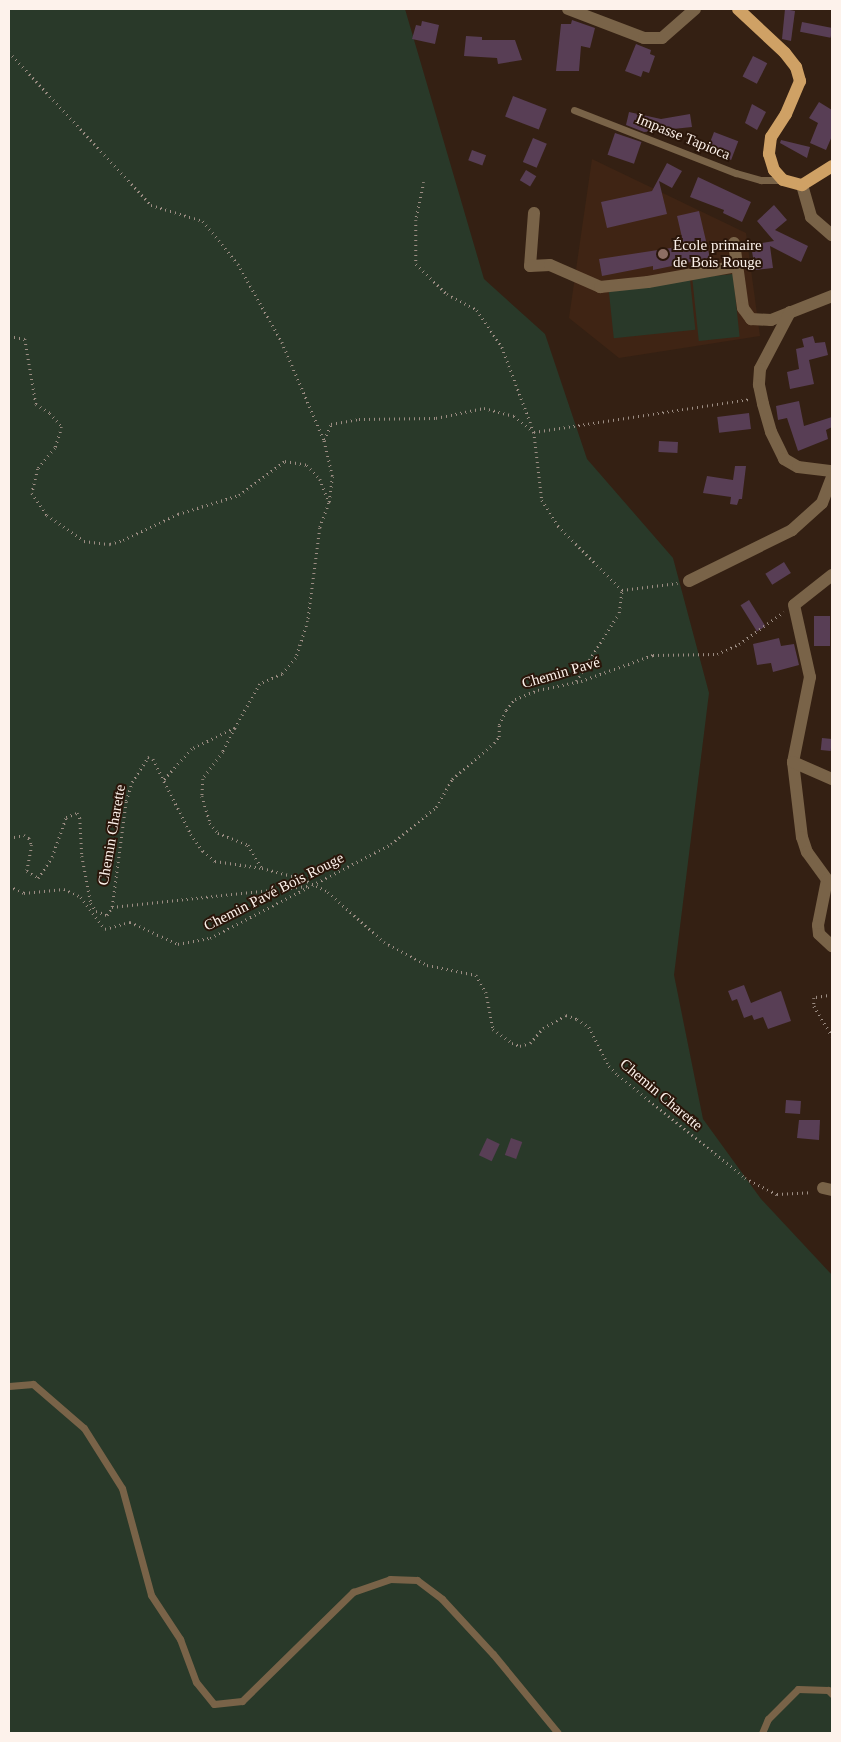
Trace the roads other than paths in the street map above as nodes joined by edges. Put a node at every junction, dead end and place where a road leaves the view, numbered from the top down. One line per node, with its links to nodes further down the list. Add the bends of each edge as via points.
1 (568, 9): 2 (street, via 644,38 662,38)
2 (695, 9)
3 (738, 9): 6 (main road, via 796,67 800,81 772,137 769,154 774,170)
4 (574, 110): 6 (lane, Impasse Tapioca, via 736,173 761,180)
5 (832, 166): 7 (main road)
6 (783, 180): 7 (main road)
7 (802, 185): 9 (street, via 811,217)
8 (534, 213): 11 (street, via 530,266 550,265 600,286 648,282)
9 (832, 235)
10 (734, 243): 11 (street)
11 (737, 266): 13 (street, via 743,308 751,319 766,320)
12 (832, 296): 13 (street)
13 (790, 312): 14 (street, via 760,369 761,397 771,432 784,459 798,467)
14 (832, 470)
15 (832, 477): 17 (street, via 822,502 792,530)
16 (832, 575): 18 (street, via 794,605 810,677)
17 (689, 581)
18 (793, 762): 19 (street, via 805,764); 20 (street, via 805,845 827,880 819,934)
19 (832, 779)
20 (832, 946)
21 (9, 1386): 23 (lane, via 33,1384 84,1428 122,1488 151,1594 180,1639 196,1682 214,1704 242,1700 353,1592 390,1579 417,1580 442,1599 493,1654)
22 (832, 1694): 24 (lane, via 828,1690 798,1689 768,1719)
23 (558, 1733)
24 (762, 1733)

